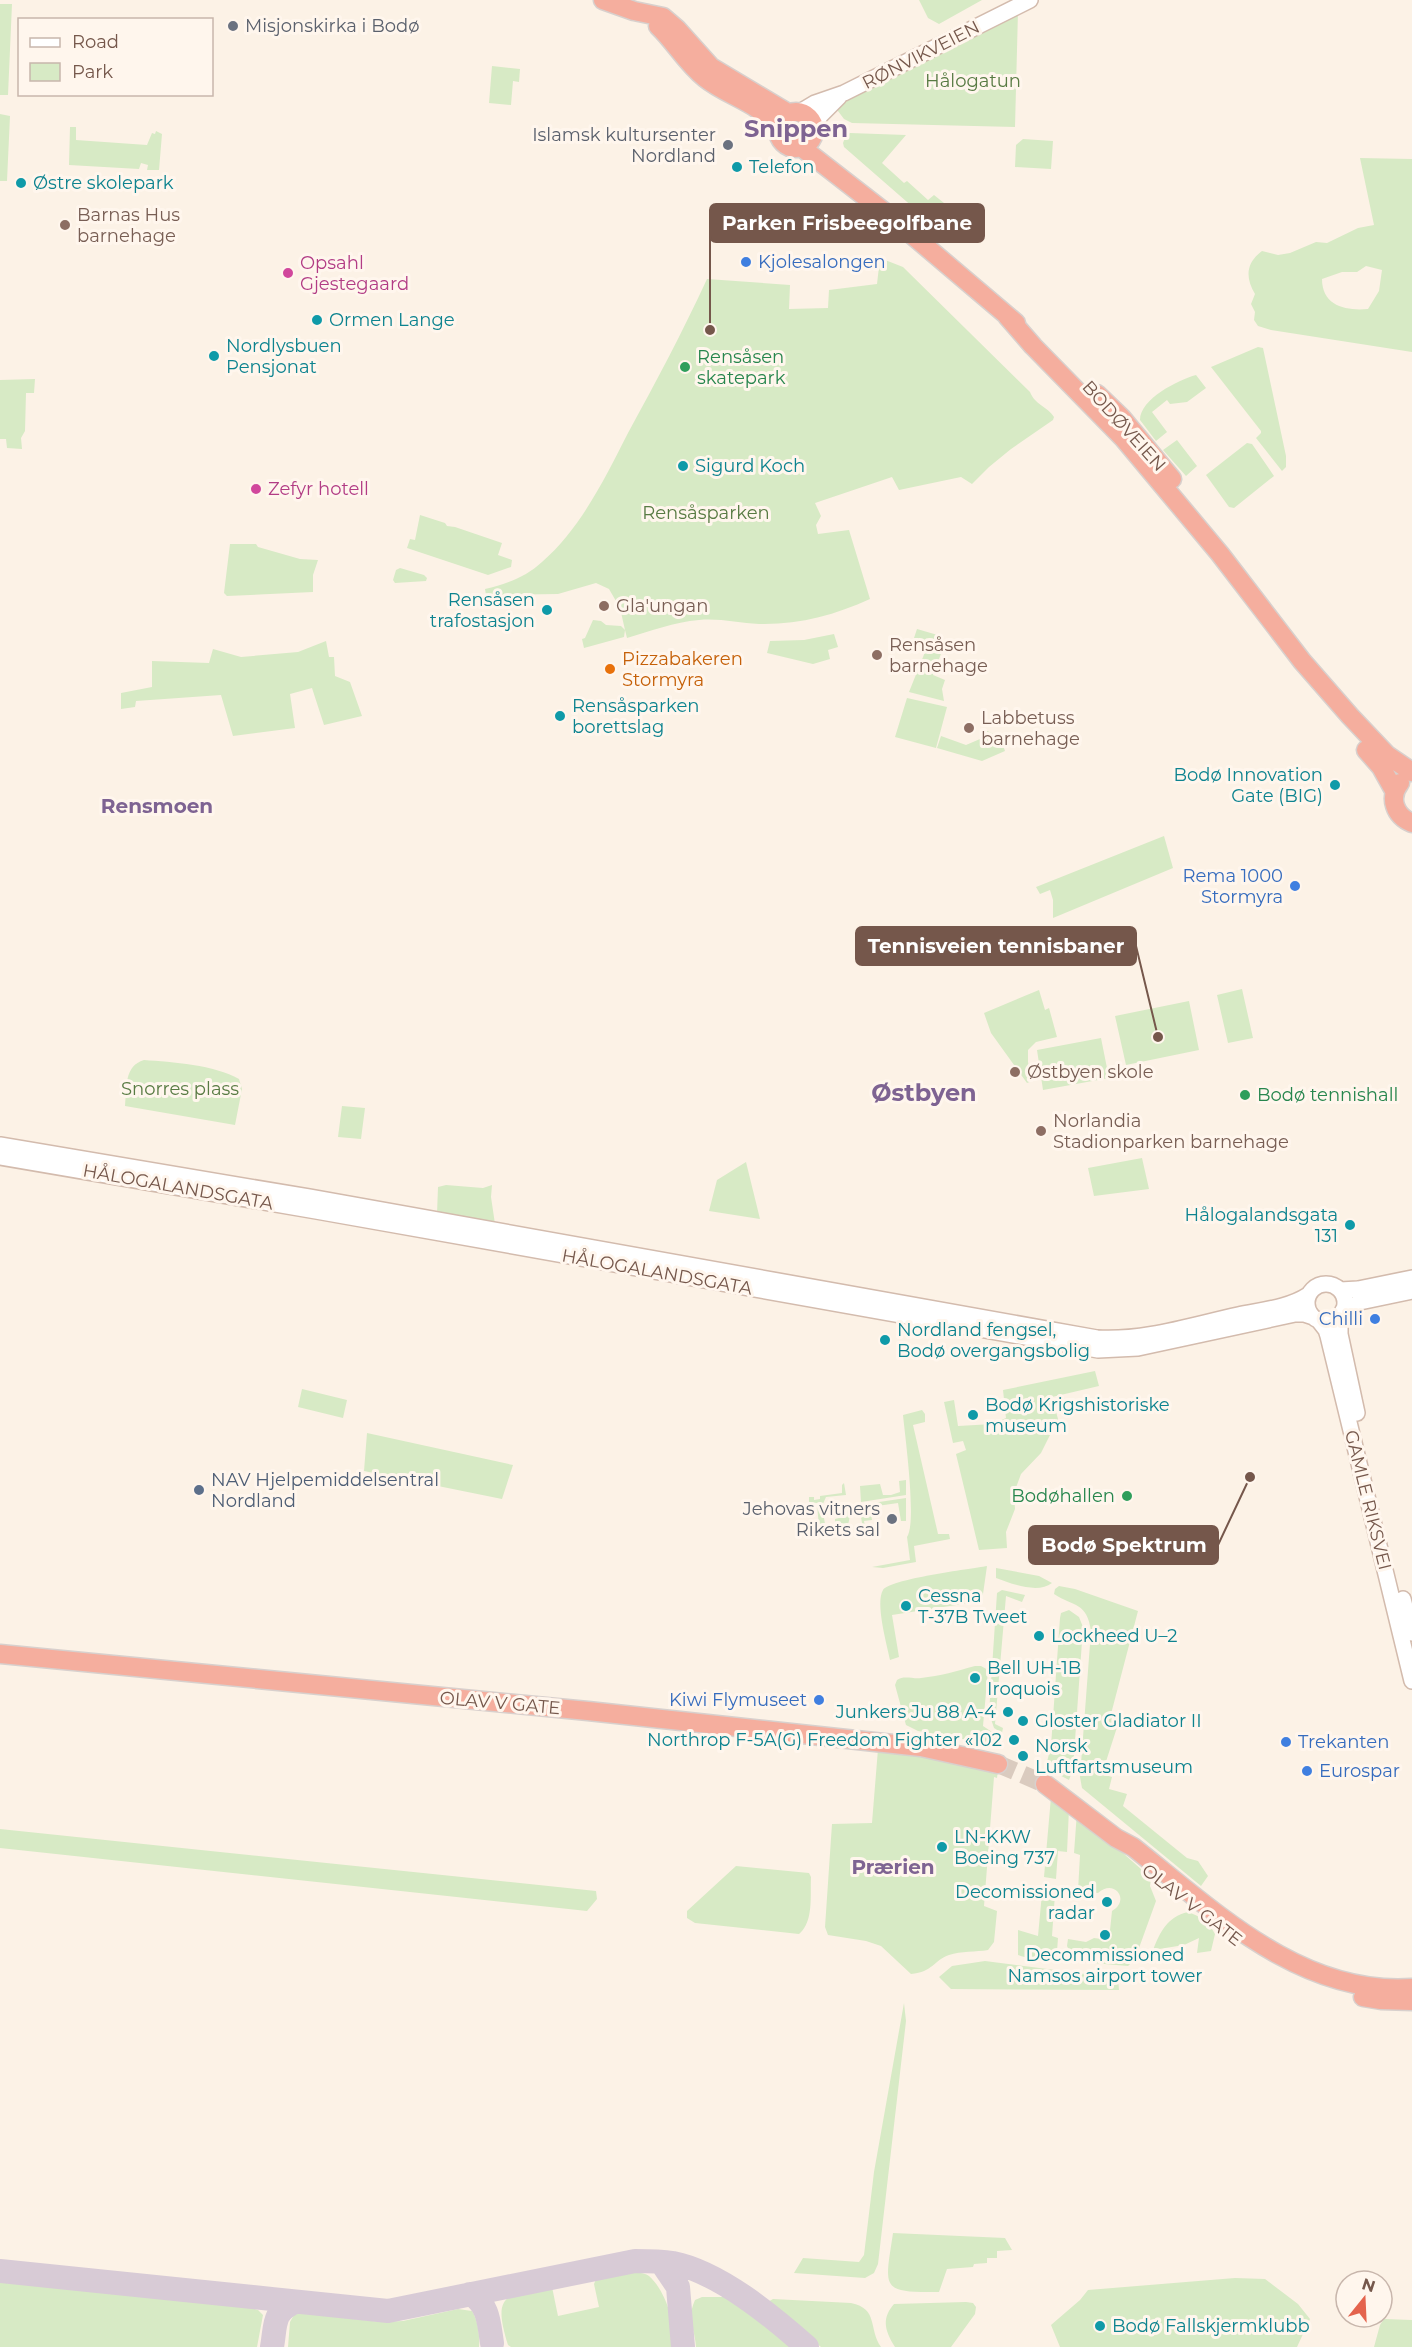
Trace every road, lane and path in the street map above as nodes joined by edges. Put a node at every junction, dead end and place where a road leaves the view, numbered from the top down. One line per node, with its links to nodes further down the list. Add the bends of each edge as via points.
1 (603, 0): 4 (highway, via 634,10 660,28 707,80 772,119)
2 (1030, 0): 3 (street, RØNVIKVEIEN)
3 (844, 93): 4 (street, RØNVIKVEIEN); 5 (street, RØNVIKVEIEN, via 821,115)
4 (788, 117): 5 (highway, via 811,119); 6 (highway, via 779,138 788,146)
5 (814, 129): 6 (highway, via 810,142); 7 (highway, BODØVEIEN)
6 (801, 147): 7 (highway, BODØVEIEN)
7 (857, 189): 8 (highway, BODØVEIEN, via 1007,316 1124,439)
8 (1302, 661): 9 (highway, BODØVEIEN, via 1387,755); 10 (highway, BODØVEIEN, via 1348,728 1381,767)
9 (1412, 774): 10 (highway, BODØVEIEN)
10 (1395, 792): 11 (highway, BODØVEIEN, via 1397,812)
11 (1412, 823)
12 (0, 1145): 17 (street, HÅLOGALANDSGATA, via 1097,1338 1133,1337 1192,1325 1290,1304)
13 (0, 1157): 19 (street, HÅLOGALANDSGATA, via 1098,1350 1138,1348 1295,1314)
14 (1412, 1278): 15 (street, HÅLOGALANDSGATA)
15 (1340, 1290): 17 (street, HÅLOGALANDSGATA, via 1322,1284); 18 (street, via 1344,1297)
16 (1412, 1291): 18 (street, HÅLOGALANDSGATA, via 1360,1302)
17 (1308, 1295): 19 (street, via 1307,1309)
18 (1342, 1313): 19 (street, HÅLOGALANDSGATA, via 1332,1321); 20 (street, GAMLE RIKSVEI, via 1340,1334 1363,1442)
19 (1316, 1319): 22 (street, GAMLE RIKSVEI, via 1328,1336)
20 (1412, 1633)
21 (0, 1654): 23 (highway, OLAV V GATE, via 921,1747)
22 (1412, 1681)
23 (998, 1764)
24 (1045, 1785): 25 (highway, OLAV V GATE)
25 (1116, 1838): 26 (highway, OLAV V GATE, via 1239,1930 1295,1964 1358,1985); 27 (highway, OLAV V GATE, via 1190,1907 1252,1952 1344,1992 1381,2000)
26 (1412, 1988)
27 (1412, 2001)

